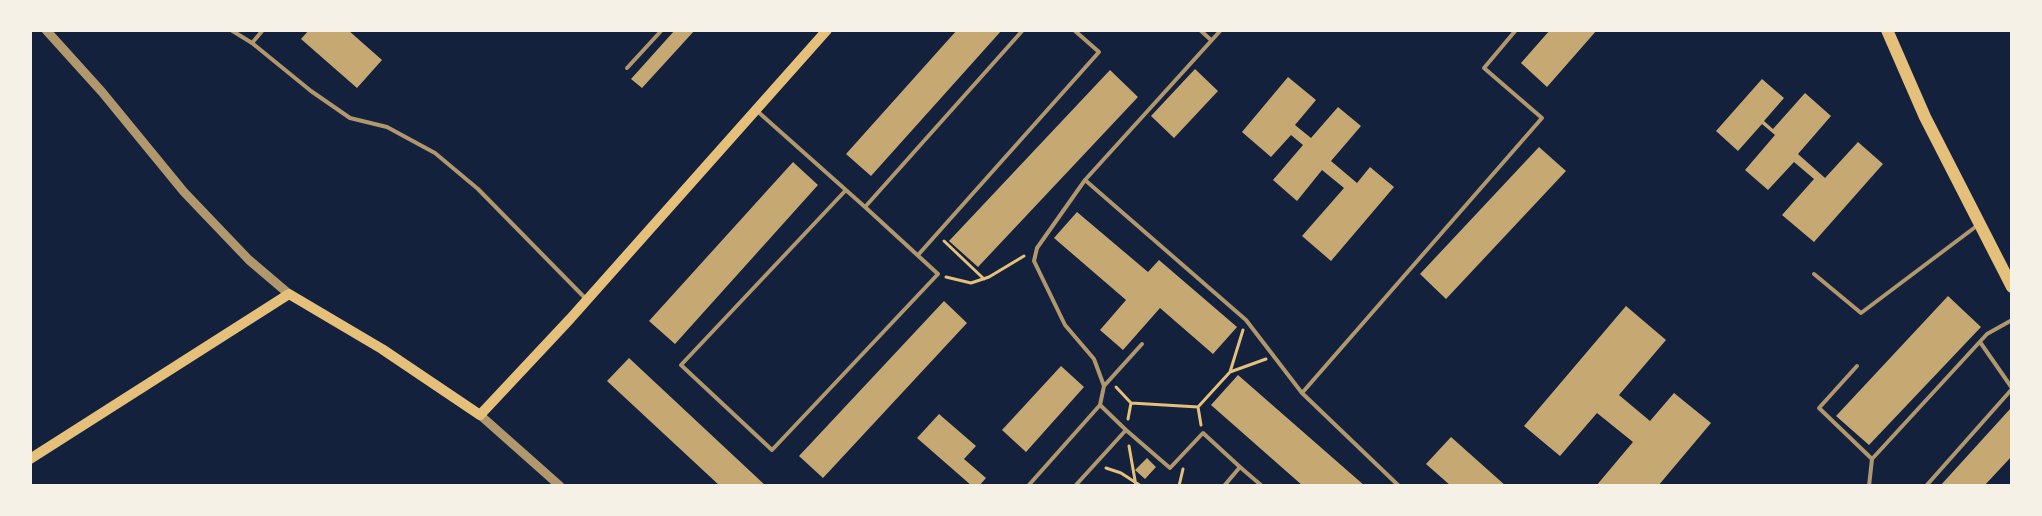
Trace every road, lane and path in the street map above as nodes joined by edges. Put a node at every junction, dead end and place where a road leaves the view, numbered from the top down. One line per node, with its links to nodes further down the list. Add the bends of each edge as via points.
1 (45, 30): 27 (street, via 184,192 249,260)
2 (231, 30): 13 (lane)
3 (263, 30): 13 (lane)
4 (662, 30): 14 (lane)
5 (827, 30): 15 (main road)
6 (1023, 30): 18 (lane)
7 (1074, 30): 20 (lane, via 1099,52)
8 (1200, 30): 12 (lane)
9 (1221, 30): 12 (lane)
10 (1516, 30): 39 (lane, via 1484,68 1542,118)
11 (1887, 30): 19 (main road, via 1924,117)
12 (1211, 40): 16 (lane)
13 (252, 43): 28 (lane, via 350,118 387,127 435,153 478,189)
14 (627, 68)
15 (756, 110): 17 (lane); 28 (main road)
16 (1085, 180): 21 (lane); 29 (lane)
17 (846, 190): 18 (lane); 23 (lane, via 681,365 772,450)
18 (865, 207): 22 (lane)
19 (1979, 224): 24 (lane, via 1861,313); 26 (main road)
20 (936, 234): 22 (lane); 25 (path)
21 (1037, 248): 25 (path); 37 (lane, via 1034,261 1065,325 1094,359)
22 (918, 255): 23 (lane)
23 (938, 274): 25 (path, via 971,284)
24 (1814, 274)
25 (984, 279)
26 (2012, 287)
27 (289, 294): 43 (main road, via 382,349); 46 (main road)
28 (587, 300): 43 (main road)
29 (1246, 320): 33 (lane); 35 (path)
30 (2012, 320): 31 (lane)
31 (1980, 342): 38 (lane); 47 (lane)
32 (1142, 344): 36 (lane)
33 (1274, 357): 35 (path); 39 (lane)
34 (1857, 366): 47 (lane, via 1819,408)
35 (1230, 372): 42 (path)
36 (1109, 380): 37 (lane); 40 (path)
37 (1104, 386): 41 (lane)
38 (2012, 389): 60 (lane)
39 (1302, 393): 58 (lane)
40 (1131, 403): 42 (path); 44 (path)
41 (1100, 405): 44 (lane); 52 (lane)
42 (1198, 407): 45 (path)
43 (480, 415): 51 (street)
44 (1126, 430): 45 (lane, via 1170,468); 48 (lane); 50 (path)
45 (1203, 433): 49 (lane)
46 (30, 459)
47 (1872, 459): 59 (lane)
48 (1096, 464): 50 (path); 53 (lane)
49 (1240, 467): 56 (lane); 57 (lane)
50 (1135, 481): 54 (path); 55 (path)
51 (560, 486)
52 (1028, 486)
53 (1075, 486)
54 (1136, 486)
55 (1141, 486)
56 (1224, 486)
57 (1262, 486)
58 (1399, 486)
59 (1869, 486)
60 (1926, 486)

